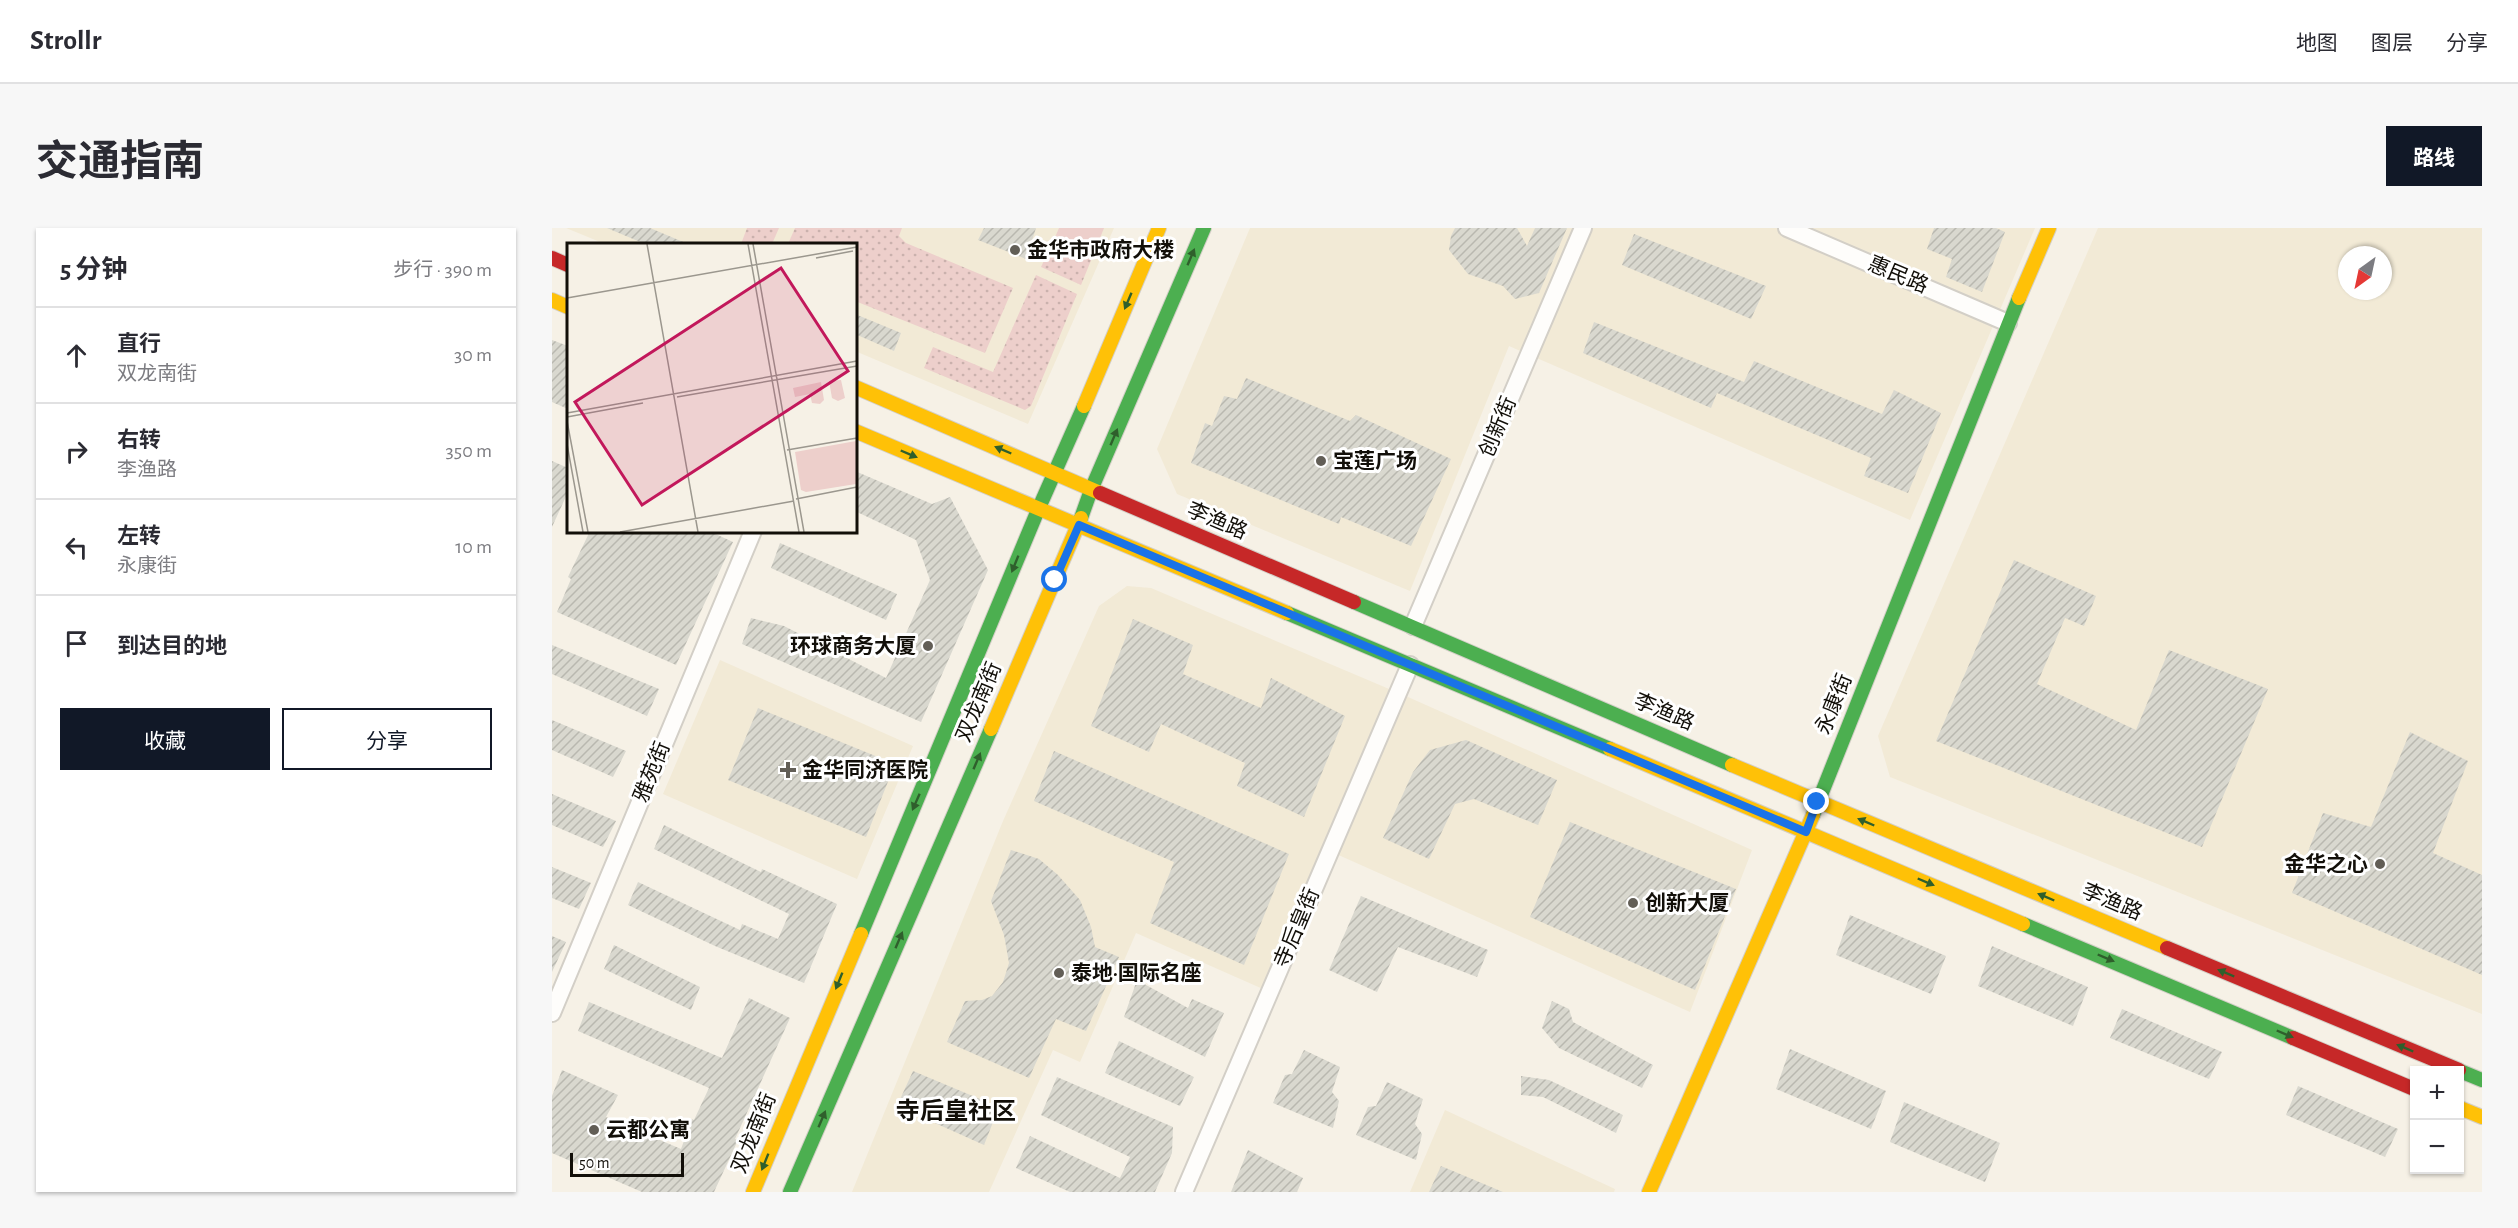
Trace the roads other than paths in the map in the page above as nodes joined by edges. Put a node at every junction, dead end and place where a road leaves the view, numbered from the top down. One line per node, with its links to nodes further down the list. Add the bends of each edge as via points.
1 (1159, 228): 13 (main road, 双龙南街, one-way to 13)
2 (1204, 228): 14 (main road, 双龙南街, one-way to 2)
3 (1583, 228): 18 (street, 创新街)
4 (1787, 228): 10 (street, 惠民路)
5 (2049, 228): 10 (main road, 永康街)
6 (552, 258): 7 (main road)
7 (567, 265)
8 (552, 300): 9 (main road)
9 (567, 307)
10 (2008, 323): 20 (main road, 永康街)
11 (856, 387): 13 (main road, 李渔路, one-way to 11)
12 (856, 431): 15 (main road, one-way to 15)
13 (1056, 473): 14 (main road, 李渔路); 15 (main road, 双龙南街)
14 (1091, 490): 16 (main road, 双龙南街); 18 (main road, 李渔路)
15 (1038, 510): 16 (main road); 29 (main road, 双龙南街, one-way to 29)
16 (1079, 525): 19 (main road); 30 (main road, 双龙南街, one-way to 16)
17 (753, 532): 22 (street, 雅苑街)
18 (1413, 626): 20 (main road, 李渔路)
19 (1410, 665): 21 (main road); 31 (street, 寺后皇街)
20 (1817, 802): 21 (main road, 永康街); 23 (main road, 李渔路, one-way to 20)
21 (1806, 832): 26 (main road, one-way to 26); 32 (main road, 永康街)
22 (552, 1013)
23 (2447, 1066)
24 (2464, 1073): 25 (main road, 李渔路)
25 (2482, 1080)
26 (2410, 1087)
27 (2464, 1110): 28 (main road)
28 (2482, 1117)
29 (753, 1192)
30 (790, 1192)
31 (1184, 1192)
32 (1649, 1192)

